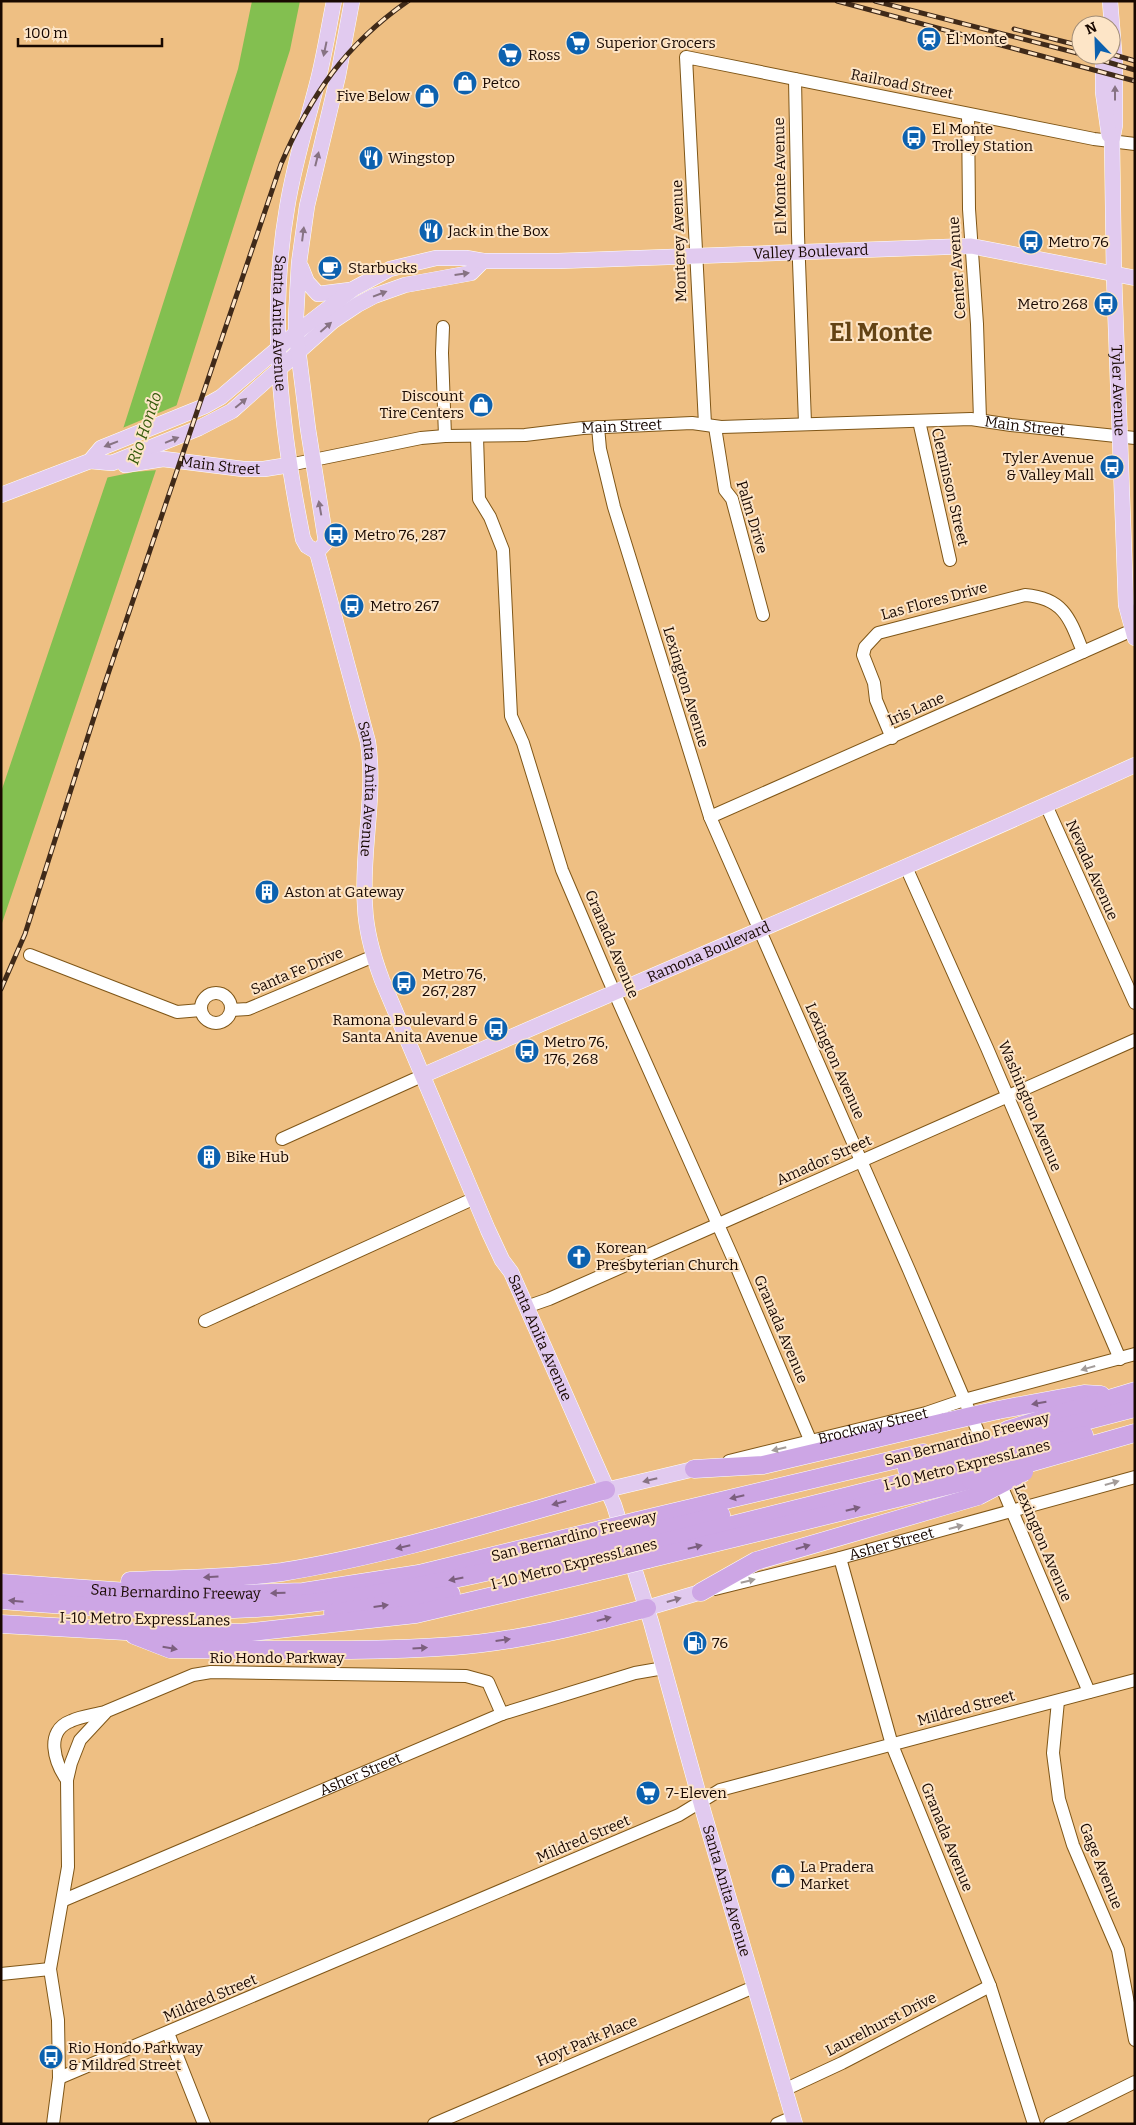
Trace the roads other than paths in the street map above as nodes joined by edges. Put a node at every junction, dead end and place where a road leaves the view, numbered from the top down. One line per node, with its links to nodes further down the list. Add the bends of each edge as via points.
1 (334, 1): 10 (main road, Santa Anita Avenue, one-way to 10)
2 (352, 1): 11 (main road, Santa Anita Avenue, one-way to 2)
3 (1108, 12): 8 (main road, Tyler Avenue, one-way to 3, via 1115,63)
4 (686, 58): 6 (street, Railroad Street); 14 (street, Monterey Avenue)
5 (1103, 65): 8 (main road, Tyler Avenue, via 1105,116)
6 (795, 78): 7 (street, Railroad Street); 13 (street, El Monte Avenue)
7 (968, 114): 8 (street, Railroad Street); 12 (street, Center Avenue)
8 (1112, 141): 9 (street, Railroad Street); 17 (main road, Tyler Avenue)
9 (1135, 144)
10 (293, 176): 11 (main road, via 300,204); 22 (main road, Santa Anita Avenue, via 280,256)
11 (307, 206): 16 (main road, Santa Anita Avenue, one-way to 11)
12 (971, 246): 13 (main road, Valley Boulevard); 17 (main road, Valley Boulevard); 25 (street, Center Avenue)
13 (799, 253): 14 (main road, Valley Boulevard); 27 (street, El Monte Avenue)
14 (695, 256): 15 (main road, Valley Boulevard); 28 (street, Monterey Avenue)
15 (483, 261): 19 (main road, Valley Boulevard, via 436,258 412,263 390,269); 23 (main road, Valley Boulevard, one-way to 15, via 333,321 374,296 405,285 471,273)
16 (300, 262): 19 (main road, via 307,282 318,294); 21 (main road, Santa Anita Avenue)
17 (1114, 275): 18 (main road, Valley Boulevard); 32 (main road, Tyler Avenue)
18 (1135, 278)
19 (354, 289): 21 (main road, Valley Boulevard)
20 (443, 327): 30 (street)
21 (296, 333): 22 (main road, Valley Boulevard); 23 (main road, Santa Anita Avenue)
22 (278, 348): 24 (main road, Santa Anita Avenue); 34 (main road, Valley Boulevard, one-way to 34, via 221,397 101,448)
23 (298, 353): 24 (main road, Valley Boulevard); 33 (main road, Santa Anita Avenue)
24 (279, 370): 35 (main road, Valley Boulevard, one-way to 24, via 232,411); 36 (main road, Santa Anita Avenue)
25 (980, 420): 26 (street, Main Street, via 941,418); 32 (street, Main Street)
26 (919, 421): 27 (street, Main Street); 39 (street, Cleminson Street)
27 (805, 423): 28 (street, Main Street)
28 (710, 425): 29 (street, Main Street); 40 (street, Palm Drive, via 725,490 732,499)
29 (598, 427): 31 (street, Main Street); 46 (street, Lexington Avenue, via 614,507)
30 (445, 436): 31 (street, Main Street); 33 (street, Main Street)
31 (477, 437): 51 (street, Granada Avenue, via 479,499 503,550 511,716 523,743 562,870)
32 (1128, 437): 41 (main road, Tyler Avenue, via 1126,605)
33 (313, 460): 36 (street, Main Street); 38 (main road, Santa Anita Avenue, one-way to 33, via 326,542)
34 (90, 461): 35 (main road, Valley Boulevard); 37 (main road, Valley Boulevard)
35 (112, 463): 36 (main road, Main Street, via 122,466 163,459 243,469)
36 (289, 465): 38 (main road, Santa Anita Avenue, via 303,539)
37 (1, 495)
38 (316, 552): 50 (main road, Santa Anita Avenue, via 368,742 371,774 365,905)
39 (950, 560)
40 (763, 615)
41 (1134, 632): 42 (street, Iris Lane)
42 (1083, 652): 43 (street, Iris Lane); 43 (street, Las Flores Drive, via 1069,617 1061,608 1050,600 1032,595 1009,598 878,634 865,646 863,655 874,683 876,700)
43 (892, 738): 46 (street, Iris Lane)
44 (1135, 765): 45 (main road, Ramona Boulevard)
45 (1046, 805): 47 (main road, Ramona Boulevard); 52 (street, Nevada Avenue)
46 (710, 817): 48 (street, Lexington Avenue)
47 (906, 867): 48 (main road, Ramona Boulevard); 57 (street, Washington Avenue)
48 (759, 931): 51 (main road, Ramona Boulevard); 59 (street, Lexington Avenue)
49 (30, 955): 53 (street, via 177,1012)
50 (374, 956): 54 (street, Santa Fe Drive, via 248,1009); 56 (main road, Santa Anita Avenue)
51 (614, 992): 56 (main road, Ramona Boulevard); 61 (street, Granada Avenue)
52 (1135, 1003)
53 (201, 1010): 54 (street, via 205,1018 214,1023 227,1018); 54 (street, via 205,997 218,992 227,996)
54 (231, 1010)
55 (1135, 1040): 57 (street, Amador Street)
56 (424, 1075): 58 (street, Ramona Boulevard); 60 (main road, Santa Anita Avenue)
57 (1008, 1096): 59 (street, Amador Street); 65 (street, Washington Avenue)
58 (282, 1139)
59 (862, 1160): 61 (street, Amador Street); 67 (street, Lexington Avenue)
60 (475, 1198): 62 (main road, Santa Anita Avenue); 63 (street)
61 (719, 1225): 62 (street, Amador Street, via 549,1300); 71 (street, Granada Avenue)
62 (526, 1307): 76 (main road, Santa Anita Avenue)
63 (205, 1321)
64 (1135, 1354): 65 (street, Brockway Street)
65 (1120, 1359): 67 (street, Brockway Street, one-way to 67)
66 (1128, 1393): 72 (highway, San Bernardino Freeway); 73 (highway, one-way to 73, bridge, via 1084,1394 998,1410 763,1465)
67 (964, 1400): 71 (street, Brockway Street); 77 (street, Lexington Avenue)
68 (1135, 1408): 72 (highway, I-10 Metro ExpressLanes)
69 (1135, 1420): 72 (highway, I-10 Metro ExpressLanes)
70 (1135, 1433): 72 (highway, San Bernardino Freeway)
71 (811, 1442): 73 (street, Brockway Street, one-way to 73)
72 (1019, 1454): 74 (highway, San Bernardino Freeway, bridge); 74 (highway, San Bernardino Freeway)
73 (694, 1469): 76 (main road, Brockway Street, one-way to 76)
74 (966, 1469): 78 (highway, San Bernardino Freeway, one-way to 74); 78 (highway, San Bernardino Freeway, one-way to 78); 83 (highway, one-way to 74, via 756,1561)
75 (1135, 1477): 77 (street, Asher Street, one-way to 75)
76 (606, 1490): 82 (highway, one-way to 82, via 346,1560 280,1572 126,1581); 85 (main road, Santa Anita Avenue, via 614,1505)
77 (1013, 1512): 80 (street, Asher Street, one-way to 77); 91 (street, Lexington Avenue)
78 (643, 1540): 79 (highway, San Bernardino Freeway, bridge); 79 (highway, San Bernardino Freeway, bridge)
79 (607, 1549): 82 (highway, San Bernardino Freeway, one-way to 82, via 303,1592 240,1594); 84 (highway, I-10 Metro ExpressLanes, one-way to 84, via 381,1594 292,1605 151,1610); 86 (highway, I-10 Metro ExpressLanes, one-way to 79, via 161,1623 298,1617 424,1600 513,1581); 88 (highway, San Bernardino Freeway, via 416,1614 242,1633)
80 (840, 1558): 83 (street, Asher Street, one-way to 80); 96 (street, Granada Avenue)
81 (1, 1583): 82 (highway, San Bernardino Freeway)
82 (96, 1590)
83 (700, 1592): 85 (main road, Asher Street, one-way to 83)
84 (1, 1600)
85 (647, 1608): 88 (highway, one-way to 85, via 170,1649 412,1648 465,1645 561,1630); 89 (main road, Santa Anita Avenue)
86 (1, 1613)
87 (1, 1624): 88 (highway, San Bernardino Freeway)
88 (125, 1631)
89 (664, 1668): 95 (street, Asher Street, via 635,1673); 98 (main road, Santa Anita Avenue)
90 (1130, 1681): 91 (street, Mildred Street); 92 (street)
91 (1089, 1692): 93 (street, Mildred Street)
92 (1135, 1692)
93 (1058, 1701): 96 (street, Mildred Street); 105 (street, Gage Avenue, via 1053,1753 1059,1800 1073,1845 1118,1950)
94 (107, 1711): 95 (street, Rio Hondo Parkway, via 193,1675 250,1672 466,1676 488,1682); 97 (street, Rio Hondo Parkway, via 80,1740); 97 (street, via 71,1720 61,1726 54,1749 58,1767)
95 (502, 1714): 99 (street, Asher Street)
96 (892, 1745): 98 (street, Mildred Street, via 720,1790); 102 (street, Granada Avenue)
97 (67, 1780): 99 (street, Rio Hondo Parkway, via 68,1867)
98 (701, 1803): 103 (main road, Santa Anita Avenue); 104 (street, Mildred Street)
99 (64, 1900): 100 (street, Rio Hondo Parkway)
100 (50, 1969): 101 (street); 106 (street, Rio Hondo Parkway, via 58,2020)
101 (1, 1974)
102 (990, 1986): 108 (street, Laurelhurst Drive, via 842,2064); 114 (street, Granada Avenue)
103 (754, 1987): 108 (main road, Santa Anita Avenue); 112 (street, Hoyt Park Place)
104 (168, 2033): 106 (street, Mildred Street); 111 (street)
105 (1135, 2040)
106 (59, 2078): 110 (street, Rio Hondo Parkway)
107 (1135, 2082): 115 (street)
108 (784, 2090): 109 (main road, Santa Anita Avenue)
109 (794, 2120): 113 (street)
110 (53, 2124)
111 (204, 2124)
112 (434, 2124)
113 (777, 2124)
114 (1034, 2124)
115 (1050, 2124)

